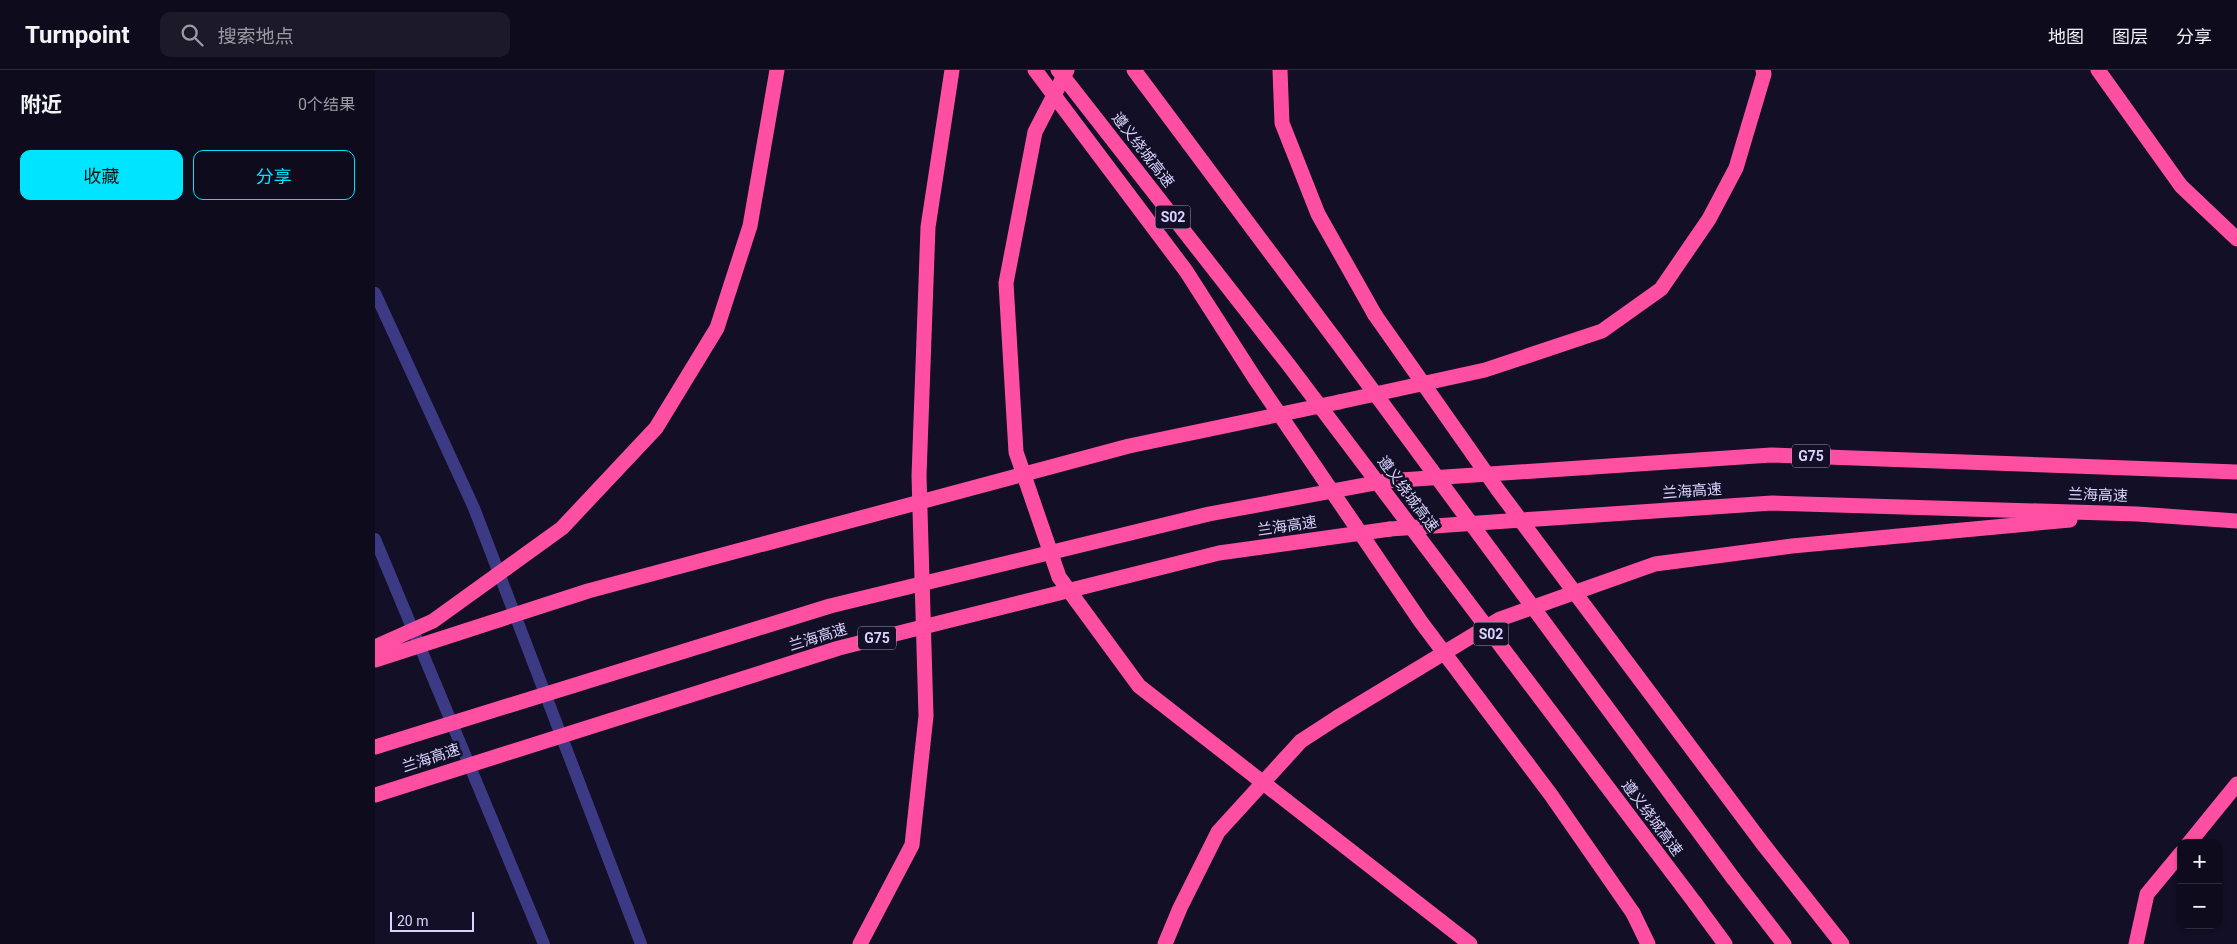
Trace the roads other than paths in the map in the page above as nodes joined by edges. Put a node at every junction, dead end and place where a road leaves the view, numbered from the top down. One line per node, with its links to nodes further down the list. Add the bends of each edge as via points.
1 (777, 70): 16 (highway, bridge, via 750,226 717,328 655,428 562,528 433,621)
2 (952, 70): 25 (highway, via 928,228 919,476 927,716 912,845)
3 (1035, 70): 28 (highway, bridge, via 1186,272 1421,622 1551,795 1633,914)
4 (1058, 70): 29 (highway, 遵义绕城高速 / S02, bridge, via 1288,364)
5 (1067, 70): 27 (highway, via 1035,132 1006,283 1016,452 1059,577 1139,686)
6 (1134, 70): 30 (highway, 遵义绕城高速, bridge)
7 (1280, 70): 31 (highway, bridge, via 1281,123 1318,214 1375,315 1498,490 1763,844)
8 (1763, 70): 17 (highway, bridge, via 1736,168 1709,219 1661,289 1601,331 1485,370 1129,446 588,591)
9 (2098, 70): 10 (highway, via 2181,186)
10 (2237, 239)
11 (375, 293): 23 (street, via 473,508)
12 (2237, 472): 18 (highway, 兰海高速 / G75, bridge, via 1771,455 1386,481 1209,514 830,606)
13 (2137, 514): 14 (highway, 兰海高速 / G75); 20 (highway, 兰海高速 / G75, bridge, via 1772,504 1390,529 1219,553 839,648); 26 (highway, bridge, via 1793,546 1655,564 1500,620 1301,742 1218,832 1179,908)
14 (2237, 521)
15 (375, 539): 24 (street)
16 (375, 647)
17 (375, 660)
18 (375, 747)
19 (2237, 784): 21 (highway)
20 (375, 794)
21 (2192, 839)
22 (2177, 858): 32 (highway, via 2147,894)
23 (640, 942)
24 (544, 944)
25 (860, 944)
26 (1165, 944)
27 (1470, 944)
28 (1648, 944)
29 (1725, 944)
30 (1784, 944)
31 (1842, 944)
32 (2136, 944)

